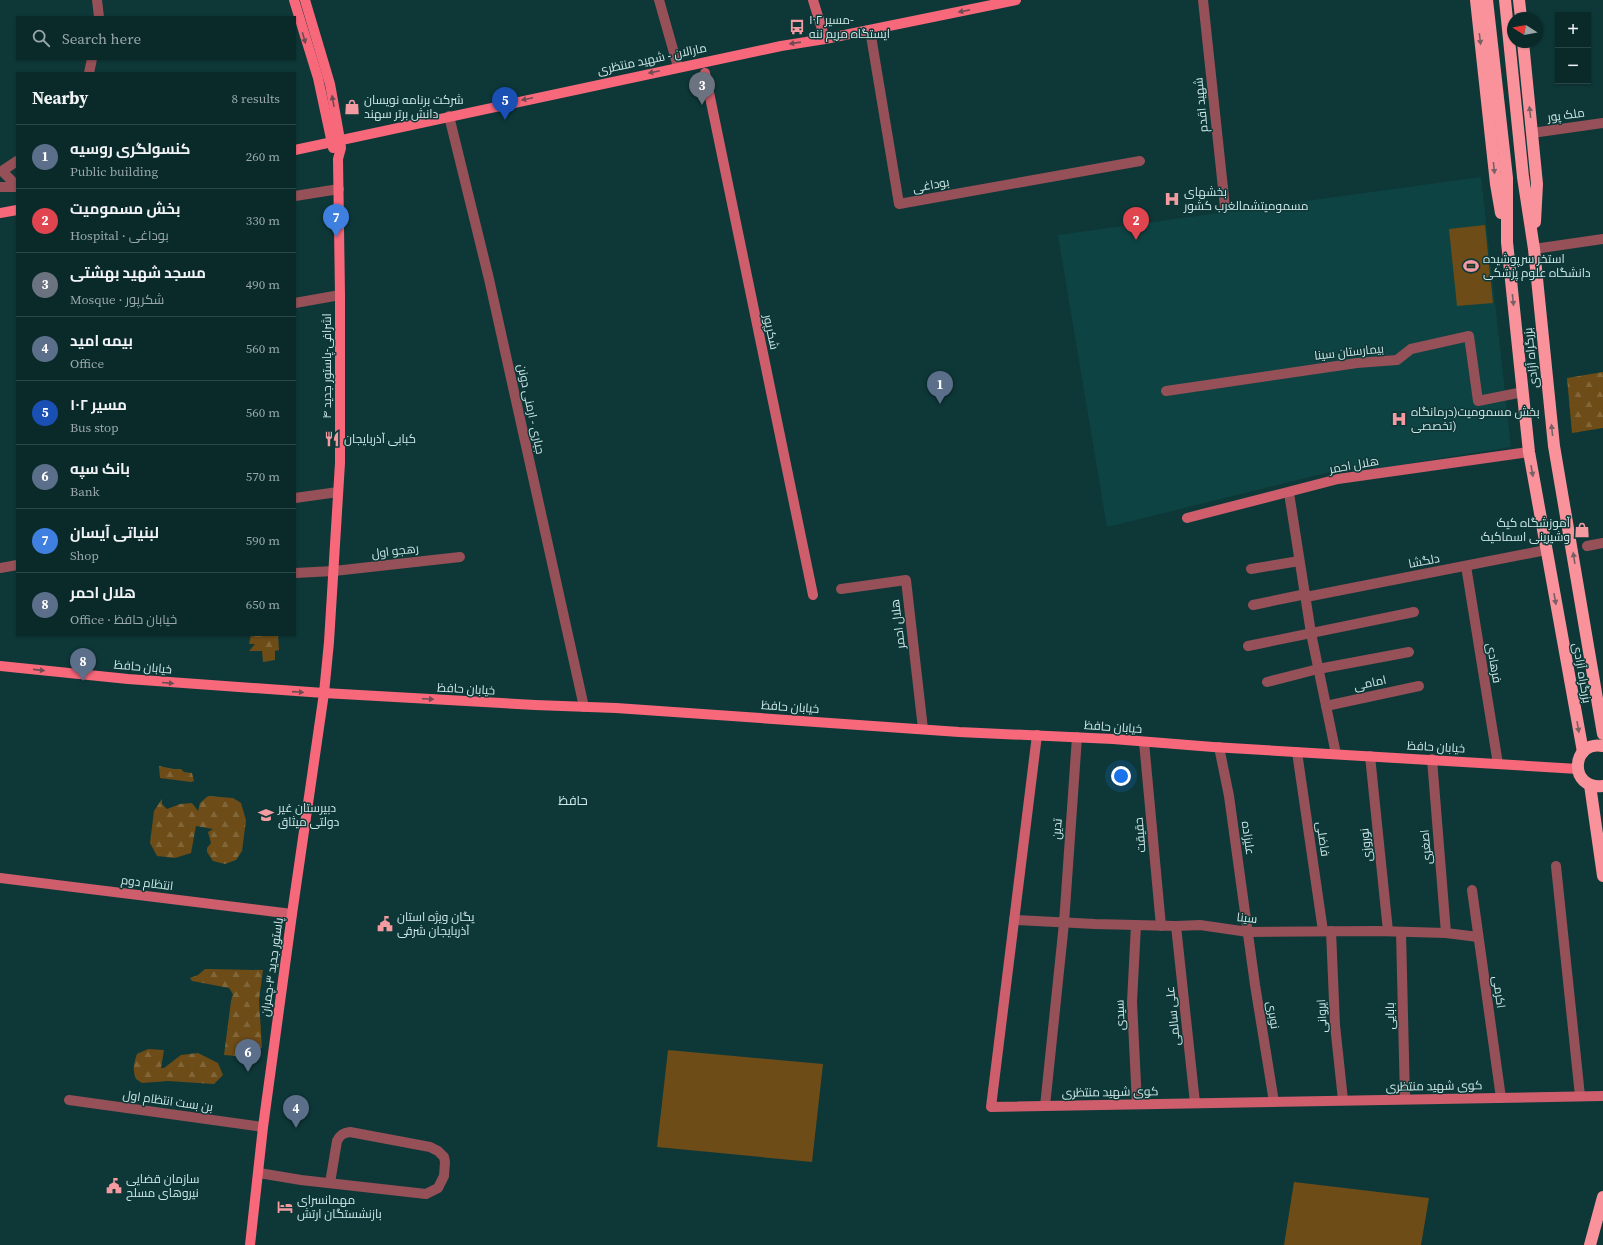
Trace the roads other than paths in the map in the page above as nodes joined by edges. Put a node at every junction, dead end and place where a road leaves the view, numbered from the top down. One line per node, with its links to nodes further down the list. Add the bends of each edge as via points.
1 (97, 0): 13 (street)
2 (294, 0): 24 (main road, one-way to 24)
3 (305, 0): 24 (main road, one-way to 3, via 330,84)
4 (659, 0): 18 (street)
5 (813, 0): 15 (street)
6 (1016, 0): 14 (main road, مارالان - شهید منتظری, one-way to 14)
7 (1203, 0): 33 (street, شهید اقدم)
8 (1476, 0): 37 (highway, بزرگراه آزادی, one-way to 37, via 1496,184)
9 (1487, 0): 37 (highway, بزرگراه آزادی, via 1507,178)
10 (1505, 0): 38 (highway, بزرگراه آزادی, via 1523,177)
11 (1519, 0): 12 (highway)
12 (1520, 12)
13 (99, 16)
14 (870, 30): 15 (main road, مارالان - شهید منتظری); 26 (street, بوداغی, via 899,204)
15 (825, 39): 18 (main road, مارالان - شهید منتظری, one-way to 18)
16 (1524, 48): 23 (highway, one-way to 16)
17 (92, 60): 19 (street)
18 (678, 67): 21 (main road, مارالان - شهید منتظری, one-way to 21)
19 (89, 72)
20 (705, 73): 60 (street, شکرپور)
21 (449, 116): 24 (main road, مارالان - شهید منتظری); 73 (street, جباری - ارمنی دونن, via 491,286)
22 (1603, 124): 23 (street, ملک پور)
23 (1532, 133): 38 (highway, via 1537,184)
24 (336, 141): 25 (main road, مارالان - شهید منتظری); 31 (main road, اشرافی-پاستور جدید ۴, via 341,148 338,159)
25 (296, 150)
26 (1140, 161)
27 (16, 162): 28 (street, via 2,171)
28 (16, 185)
29 (16, 186): 30 (street)
30 (0, 187)
31 (339, 188): 32 (street); 39 (main road, اشرافی-پاستور جدید ۴)
32 (296, 196)
33 (1225, 207)
34 (16, 210): 35 (main road)
35 (0, 213)
36 (1603, 239): 38 (street)
37 (1507, 242): 42 (highway, بزرگراه آزادی, one-way to 42)
38 (1534, 249): 75 (highway, بزرگراه آزادی, one-way to 38, via 1554,446)
39 (340, 295): 40 (street); 44 (main road, اشرافی-پاستور جدید ۴)
40 (296, 303)
41 (1166, 391): 42 (street, بیمارستان سینا, via 1357,363 1397,360 1411,349 1469,336 1478,401)
42 (1523, 392): 43 (highway, بزرگراه آزادی)
43 (1529, 452): 45 (street, هلال احمر, via 1338,479); 50 (highway, بزرگراه آزادی, one-way to 50)
44 (338, 492): 46 (street); 57 (main road, اشرافی-پاستور جدید ۴)
45 (1289, 493): 47 (street, هلال احمر); 52 (street)
46 (296, 498)
47 (1187, 518)
48 (1603, 543): 49 (street)
49 (1588, 546)
50 (1546, 550): 54 (street, دلگشا); 82 (highway, بزرگراه آزادی, one-way to 82)
51 (460, 557): 57 (street, رهجو اول)
52 (1299, 561): 56 (street); 61 (street)
53 (16, 565): 55 (street)
54 (1466, 566): 61 (street, دلگشا); 86 (street, فرهادی)
55 (0, 568)
56 (1251, 569)
57 (334, 571): 58 (street, رهجو اول); 71 (main road, اشرافی-پاستور جدید ۴)
58 (296, 573)
59 (841, 589): 74 (street, هلال احمر, via 906,580)
60 (813, 595)
61 (1306, 596): 62 (street, دلگشا); 64 (street)
62 (1254, 606)
63 (1414, 612): 64 (street)
64 (1311, 633): 65 (street); 68 (street)
65 (1248, 646)
66 (1409, 652): 68 (street)
67 (0, 666): 71 (main road, خیابان حافظ, one-way to 71, via 128,680)
68 (1318, 669): 69 (street); 72 (street)
69 (1267, 682)
70 (1419, 686): 72 (street, امامی)
71 (324, 694): 73 (main road, خیابان حافظ, one-way to 73); 94 (main road, پاستور جدید ۳-چمران)
72 (1326, 706): 83 (street)
73 (584, 707): 74 (main road, خیابان حافظ)
74 (923, 729): 76 (main road, خیابان حافظ)
75 (1603, 734)
76 (1037, 735): 77 (main road, خیابان حافظ); 95 (street, کوی شهید منتظری)
77 (1077, 737): 78 (main road, خیابان حافظ); 96 (street, تدین)
78 (1144, 742): 80 (main road, خیابان حافظ); 98 (street, حقیقت)
79 (1603, 746): 82 (highway, via 1593,746)
80 (1219, 747): 81 (main road, خیابان حافظ); 102 (street, علیزاده, via 1229,796)
81 (1297, 752): 83 (main road, خیابان حافظ); 100 (street, فاضلی)
82 (1583, 752): 87 (highway, via 1579,757)
83 (1336, 754): 84 (main road, خیابان حافظ)
84 (1370, 756): 85 (main road, خیابان حافظ); 101 (street, نوروزی)
85 (1432, 760): 86 (main road, خیابان حافظ); 104 (street, اصغری)
86 (1498, 764): 87 (main road, خیابان حافظ)
87 (1578, 769): 88 (highway, via 1580,776)
88 (1590, 785): 89 (highway); 91 (highway)
89 (1603, 786)
90 (1556, 866): 106 (street)
91 (1603, 876)
92 (0, 878): 94 (street, انتظام دوم)
93 (1472, 890): 105 (street, اکرمی)
94 (292, 914): 116 (main road, پاستور جدید ۳-چمران)
95 (1014, 920): 96 (street, سینا); 115 (street, کوی شهید منتظری, via 991,1107)
96 (1064, 923): 97 (street, سینا); 115 (street)
97 (1136, 925): 98 (street, سینا); 114 (street, سیدی, via 1132,1002)
98 (1162, 926): 99 (street, سینا)
99 (1176, 926): 102 (street, سینا); 113 (street, علی سالمی)
100 (1327, 931): 101 (street, سینا); 102 (street, سینا); 111 (street, ایروانی)
101 (1388, 931): 103 (street, سینا)
102 (1248, 932): 112 (street, نوبری)
103 (1401, 932): 104 (street, سینا); 109 (street, بابایی)
104 (1446, 933): 105 (street, سینا)
105 (1478, 937): 108 (street, اکرمی)
106 (1580, 1096): 107 (street, کوی شهید منتظری); 108 (street, کوی شهید منتظری)
107 (1603, 1096)
108 (1501, 1098): 109 (street, کوی شهید منتظری)
109 (1404, 1099): 111 (street, کوی شهید منتظری)
110 (70, 1100): 116 (street, بن بست انتظام اول)
111 (1343, 1100): 112 (street, کوی شهید منتظری)
112 (1274, 1102): 113 (street, کوی شهید منتظری)
113 (1195, 1103): 114 (street, کوی شهید منتظری)
114 (1137, 1104): 115 (street, کوی شهید منتظری)
115 (1045, 1106)
116 (263, 1127): 117 (main road, پاستور جدید ۳-چمران)
117 (258, 1173): 118 (street); 120 (main road, پاستور جدید ۳-چمران)
118 (330, 1183): 118 (street, via 430,1193 442,1183 446,1165 442,1154 430,1147 350,1132 344,1133 337,1141)
119 (1603, 1197): 121 (highway)
120 (250, 1245)
121 (1590, 1245)

